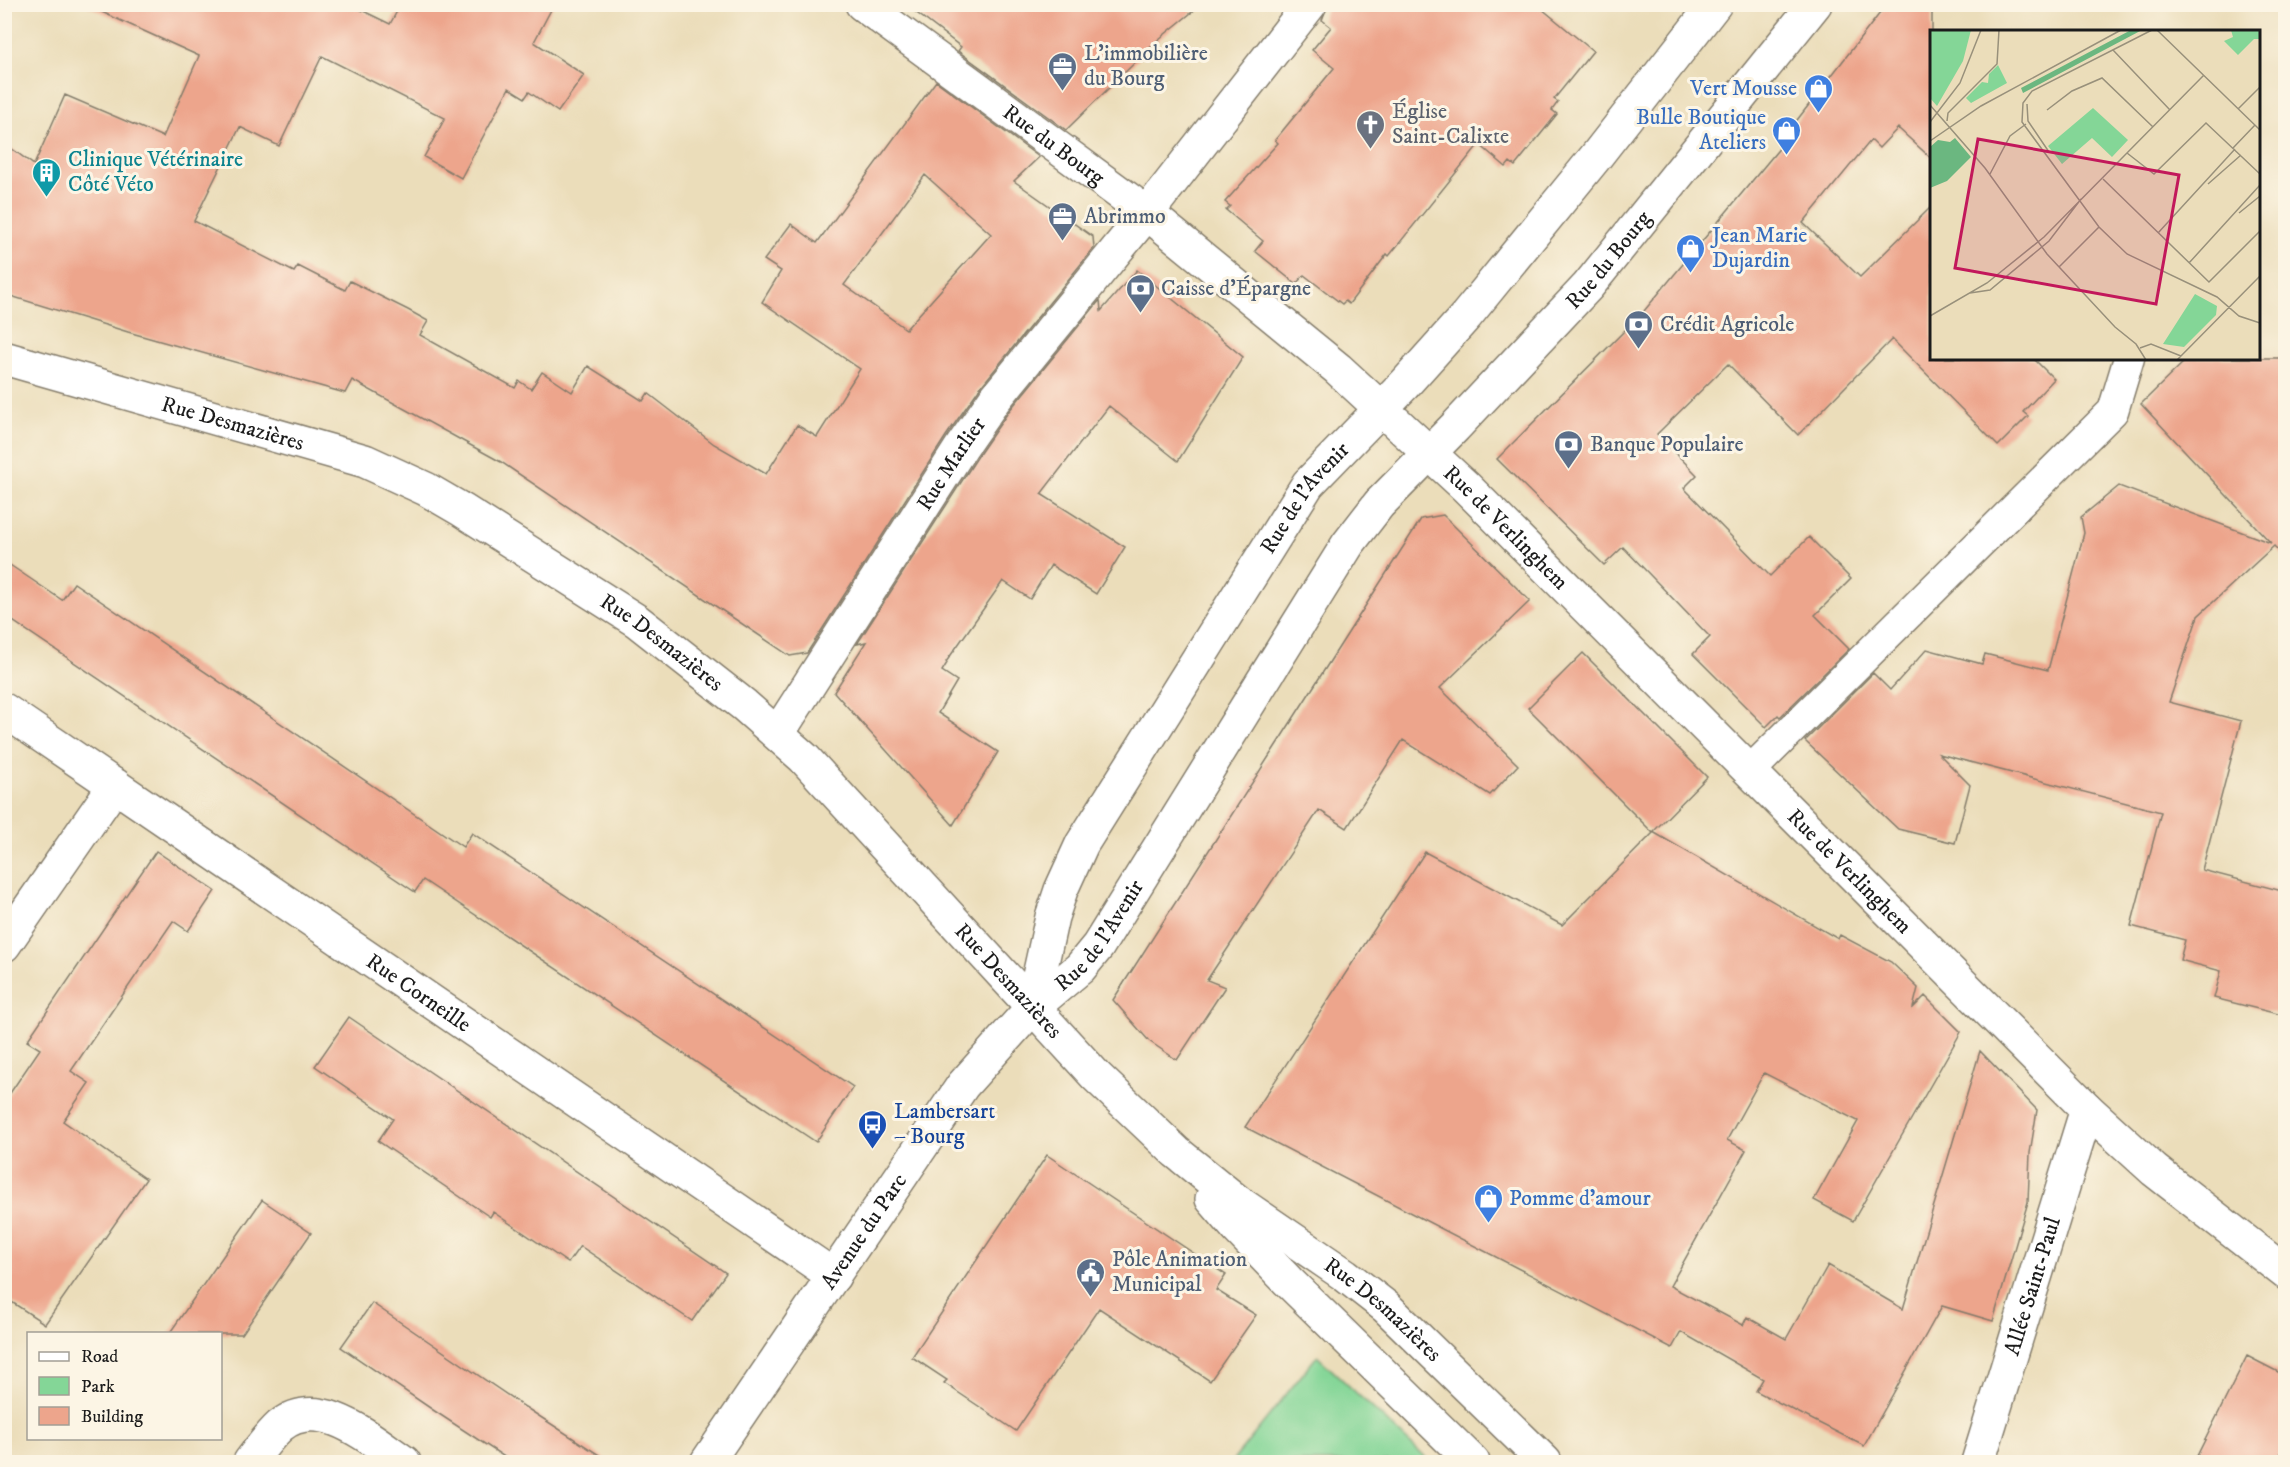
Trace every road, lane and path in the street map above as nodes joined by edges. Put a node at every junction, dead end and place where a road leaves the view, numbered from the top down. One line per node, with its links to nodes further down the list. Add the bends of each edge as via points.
1 (862, 4): 5 (street, Rue du Bourg)
2 (1310, 4): 5 (street, Rue Marlier)
3 (1716, 4): 8 (street, via 1493,283)
4 (1815, 4): 9 (street, Rue du Bourg, via 1600,272)
5 (1147, 213): 8 (street, Rue du Bourg, via 1306,341); 11 (street, Rue Marlier, via 993,400)
6 (4, 358): 11 (street, Rue Desmazières, via 313,444 399,476 462,510 637,621)
7 (2128, 360): 12 (lane, via 2113,411)
8 (1380, 408): 9 (street, Rue du Bourg); 15 (street, Rue de l'Avenir, via 1302,492 1082,844 1052,917)
9 (1429, 453): 12 (street, Rue de Verlinghem); 15 (street, Rue de l'Avenir, via 1379,504 1348,544 1098,946 1080,968)
10 (4, 710): 13 (street, Rue Corneille)
11 (778, 733): 15 (street, Rue Desmazières)
12 (1751, 770): 16 (street, Rue de Verlinghem)
13 (115, 785): 14 (street); 19 (street, Rue Corneille)
14 (4, 945)
15 (1032, 1008): 17 (street, Rue Desmazières); 19 (street, Avenue du Parc, via 963,1085)
16 (2087, 1109): 18 (street, Rue de Verlinghem, via 2154,1170); 25 (street, Allée Saint-Paul)
17 (1176, 1152): 23 (street, Rue Desmazières, via 1237,1228); 24 (street, Rue Desmazières, via 1238,1202 1379,1302)
18 (2286, 1273)
19 (834, 1276): 22 (street, Avenue du Parc)
20 (250, 1462): 21 (street, via 281,1425 305,1414 327,1416 357,1430)
21 (404, 1462)
22 (708, 1462)
23 (1473, 1462)
24 (1545, 1462)
25 (1978, 1462)

